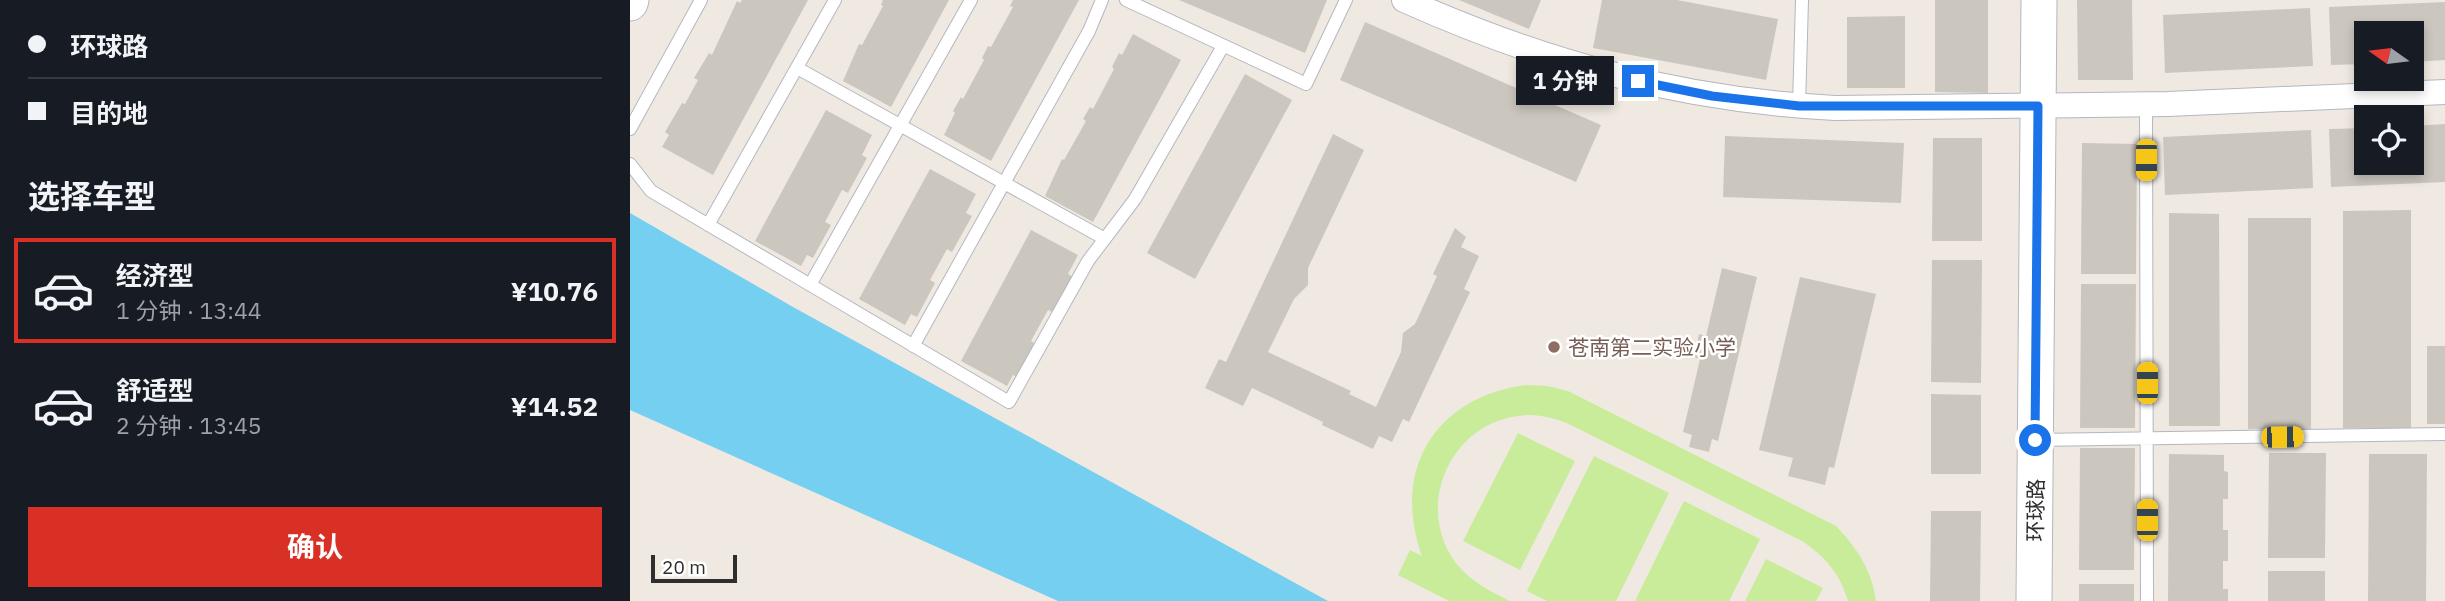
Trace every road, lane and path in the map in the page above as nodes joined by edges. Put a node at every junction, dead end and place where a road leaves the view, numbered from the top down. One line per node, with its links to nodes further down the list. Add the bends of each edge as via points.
1 (701, 0): 17 (lane)
2 (835, 0): 11 (lane)
3 (971, 0): 16 (lane)
4 (1102, 0): 19 (lane)
5 (1126, 0): 10 (lane)
6 (1346, 0): 10 (lane, via 1306,84)
7 (1405, 0): 14 (street, via 1563,62 1680,90)
8 (1802, 0): 14 (lane)
9 (2039, 0): 15 (street, 环球路)
10 (1223, 46): 21 (lane, via 1135,199)
11 (797, 68): 16 (lane); 20 (lane)
12 (2445, 92): 13 (street)
13 (2146, 104): 15 (street); 25 (lane)
14 (1799, 106): 15 (street)
15 (2038, 106): 26 (street, 环球路)
16 (900, 125): 19 (lane); 22 (lane)
17 (630, 129)
18 (630, 164): 20 (lane, via 651,191)
19 (1004, 183): 21 (lane); 23 (lane)
20 (708, 225): 22 (lane)
21 (1105, 239): 23 (lane, via 1009,401)
22 (810, 285): 23 (lane)
23 (913, 346)
24 (2445, 434): 25 (lane)
25 (2147, 439): 26 (lane); 28 (lane)
26 (2035, 440): 27 (street, 环球路)
27 (2034, 601)
28 (2147, 601)

